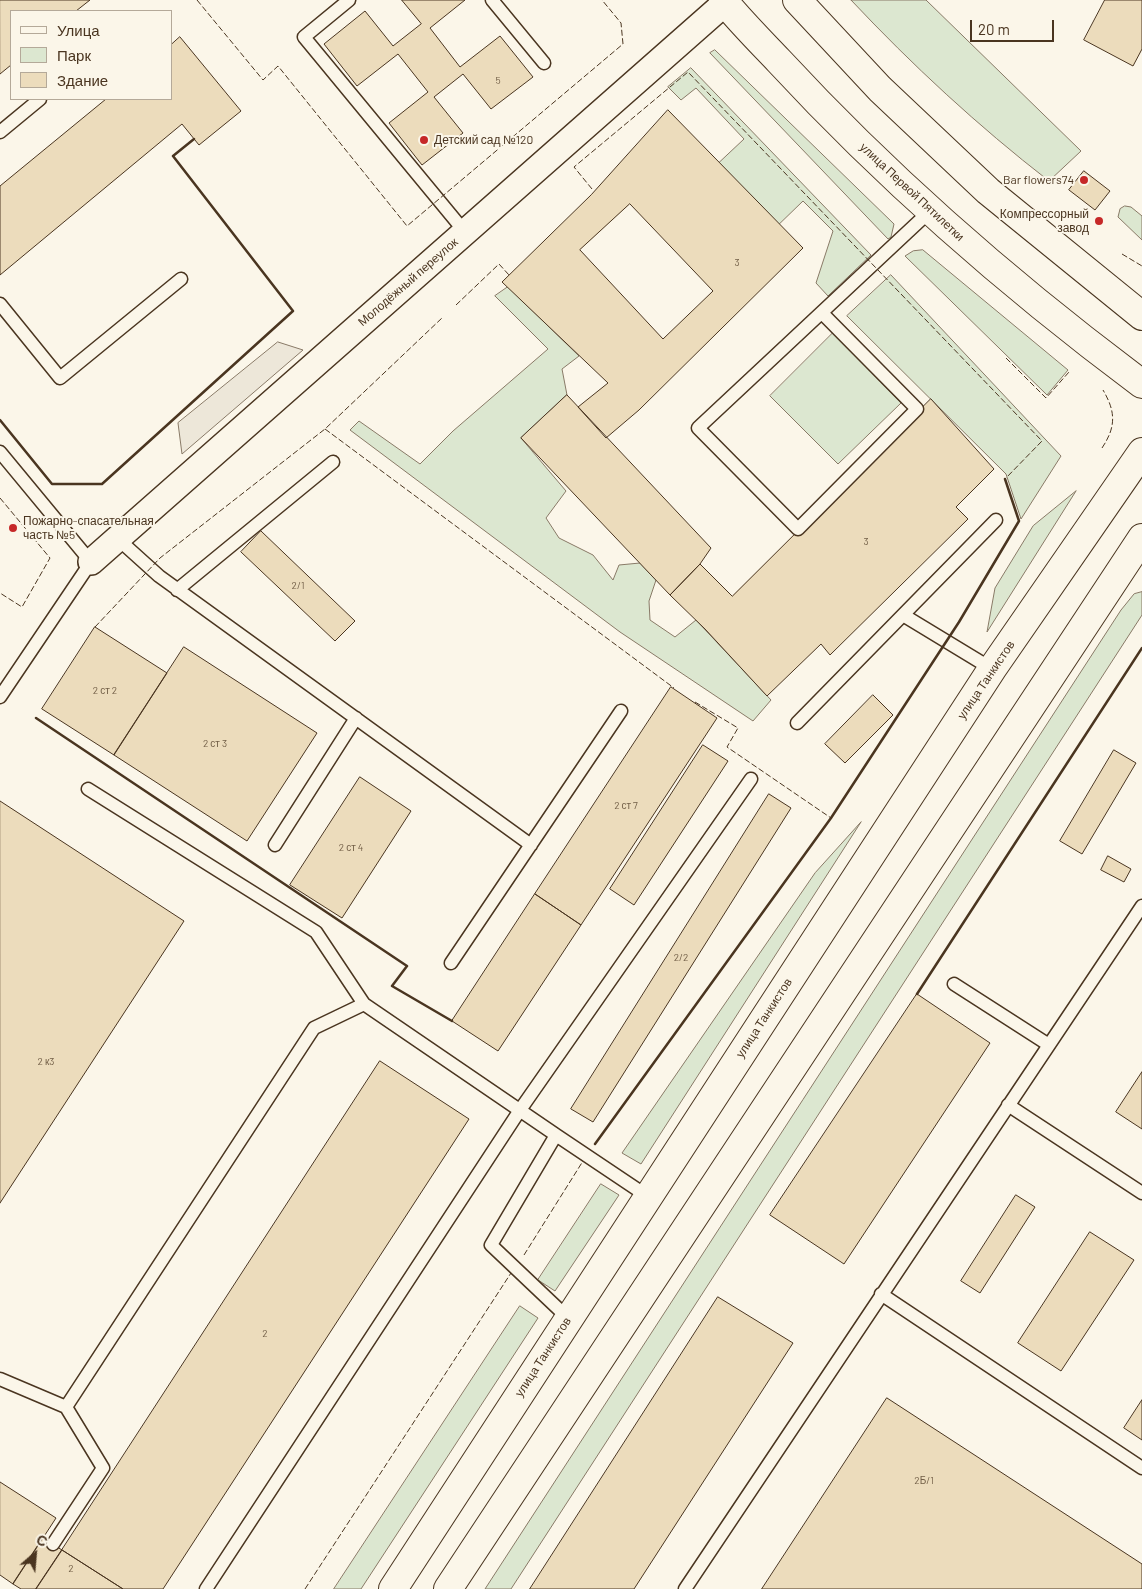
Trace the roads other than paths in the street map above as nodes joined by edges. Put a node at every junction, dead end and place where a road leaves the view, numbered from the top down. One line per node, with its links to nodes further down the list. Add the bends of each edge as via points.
1 (349, 0): 9 (lane, via 304,36)
2 (492, 0): 5 (lane)
3 (797, 0): 13 (main road, via 880,89 988,191)
4 (724, 1): 8 (main road, улица Первой Пятилетки, via 824,110); 9 (street, Молодёжный переулок)
5 (544, 64)
6 (39, 100): 7 (lane)
7 (0, 132)
8 (929, 212): 12 (lane); 14 (main road, улица Первой Пятилетки)
9 (465, 232): 19 (street, Молодёжный переулок)
10 (181, 279): 11 (lane, via 60,378)
11 (0, 304)
12 (822, 313): 12 (lane, via 698,428 798,528 917,409)
13 (1142, 316)
14 (1142, 384)
15 (0, 452): 21 (lane)
16 (1142, 452): 24 (main road, улица Танкистов)
17 (333, 462): 22 (lane)
18 (996, 520): 23 (lane)
19 (118, 539): 21 (street, Молодёжный переулок); 22 (lane)
20 (1139, 549): 51 (main road)
21 (92, 562): 25 (lane)
22 (177, 590): 27 (lane)
23 (903, 615): 24 (lane); 28 (lane)
24 (992, 669): 42 (main road, улица Танкистов)
25 (0, 697)
26 (621, 711): 32 (lane)
27 (356, 718): 31 (lane); 32 (lane)
28 (797, 724)
29 (751, 778): 39 (lane)
30 (88, 789): 36 (lane, via 316,932)
31 (276, 845)
32 (531, 845): 34 (lane)
33 (1142, 906): 37 (lane)
34 (451, 963)
35 (954, 984): 37 (lane)
36 (364, 1004): 39 (lane); 46 (lane, via 314,1028)
37 (1049, 1045): 38 (lane)
38 (1008, 1105): 41 (lane); 43 (lane)
39 (520, 1110): 40 (lane); 49 (lane)
40 (556, 1135): 42 (lane); 44 (lane, via 491,1245)
41 (1142, 1193)
42 (647, 1196): 44 (main road, улица Танкистов)
43 (881, 1294): 47 (lane); 52 (lane)
44 (568, 1318): 50 (main road, улица Танкистов)
45 (0, 1378): 46 (lane)
46 (66, 1407): 48 (lane, via 104,1468)
47 (1142, 1468)
48 (53, 1544)
49 (206, 1589)
50 (393, 1589)
51 (448, 1589)
52 (685, 1589)

